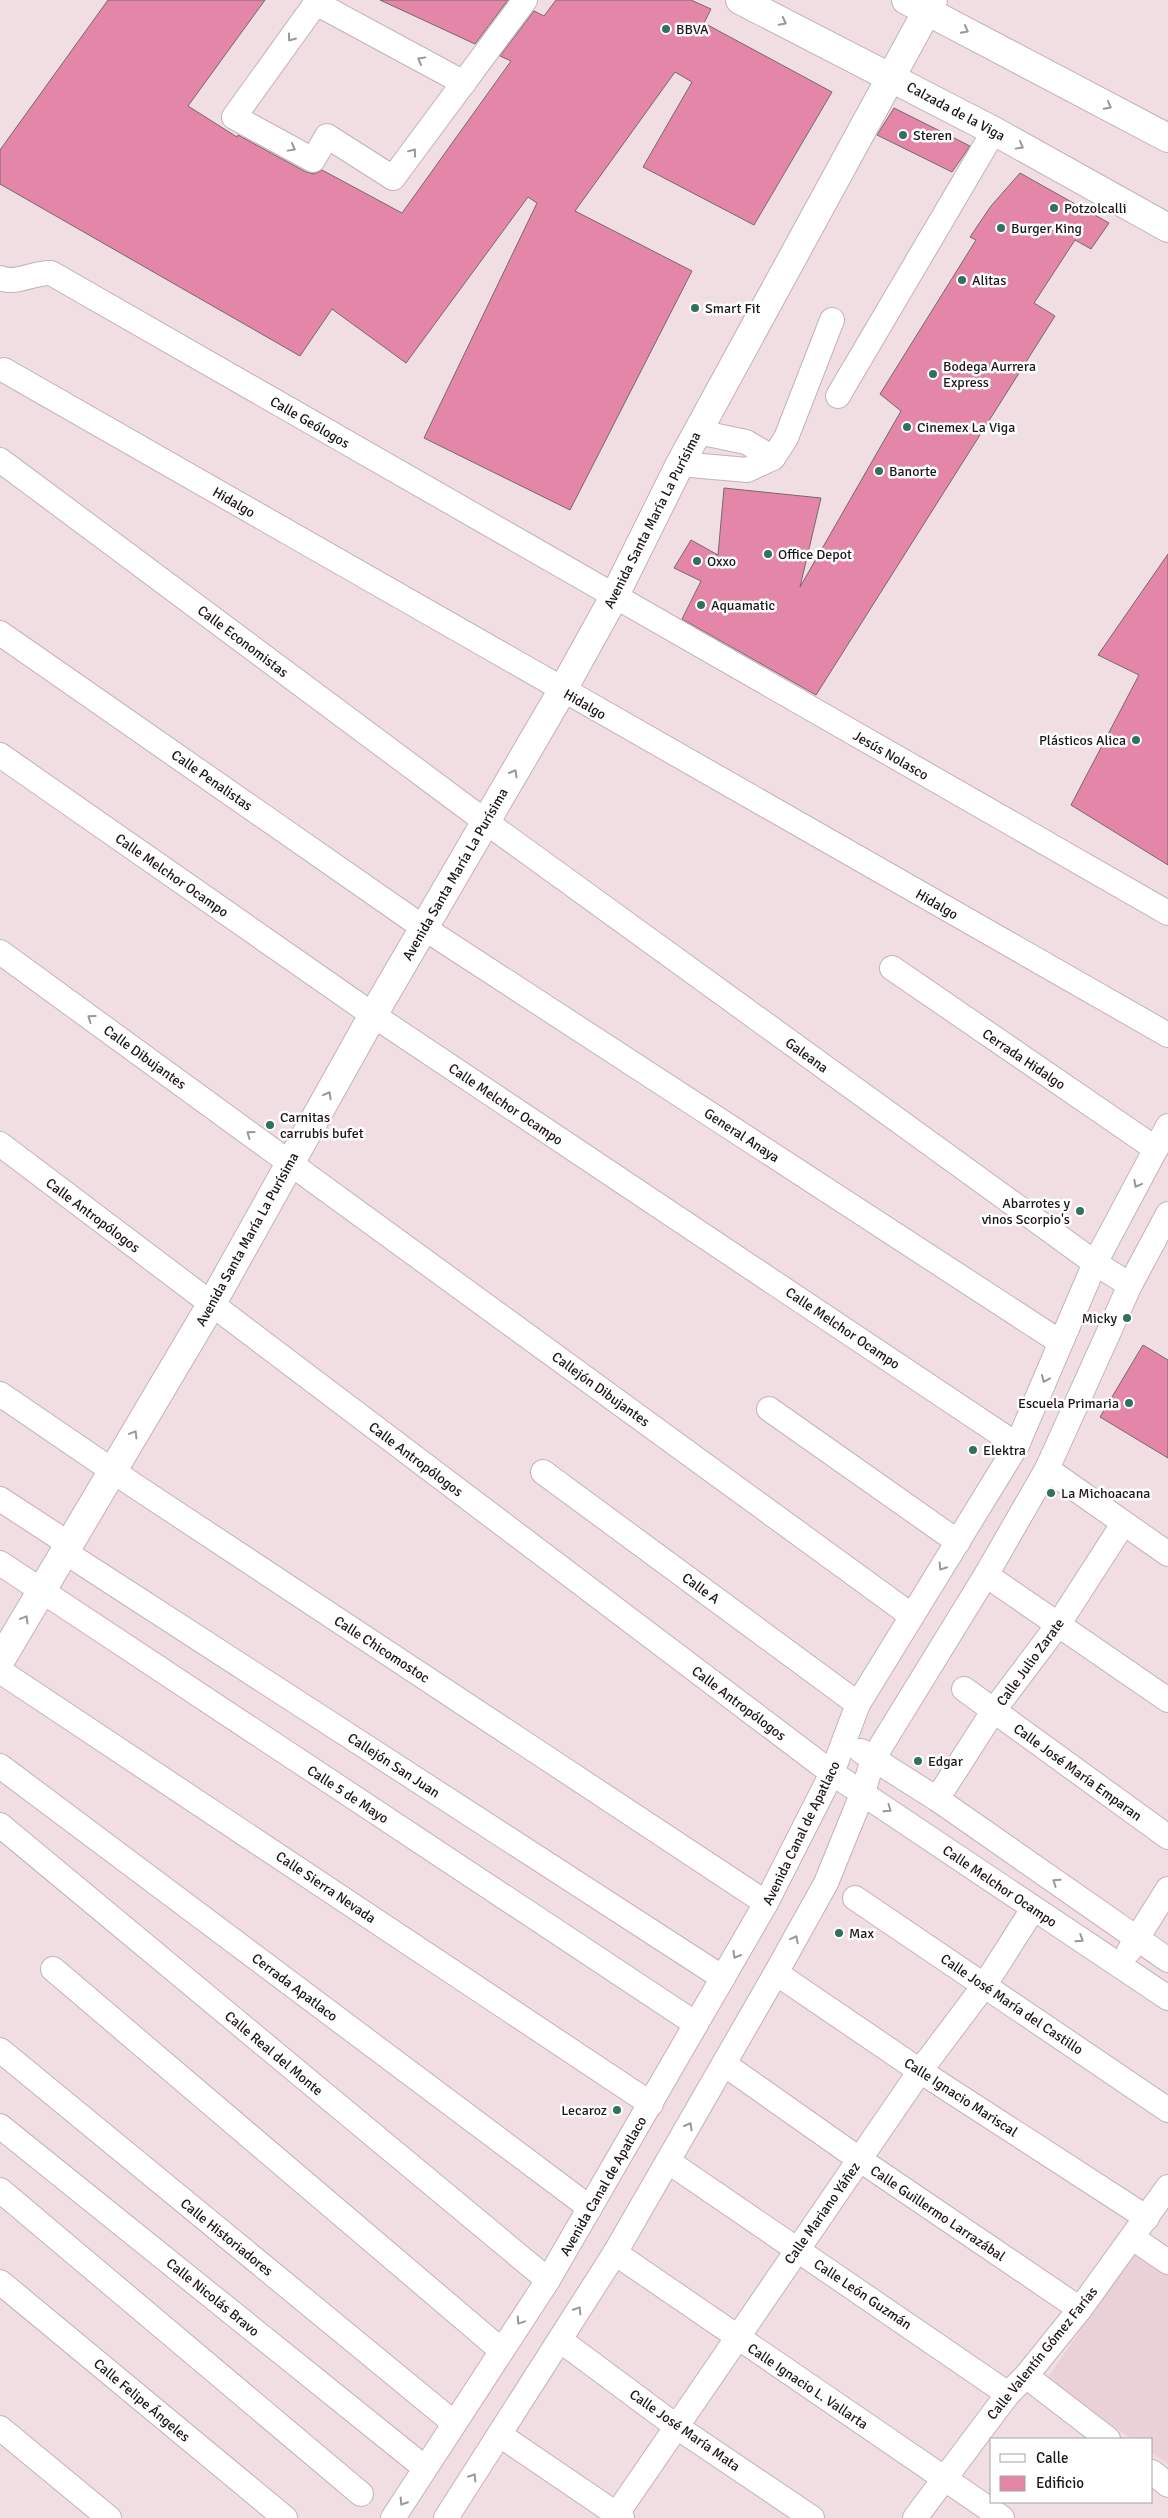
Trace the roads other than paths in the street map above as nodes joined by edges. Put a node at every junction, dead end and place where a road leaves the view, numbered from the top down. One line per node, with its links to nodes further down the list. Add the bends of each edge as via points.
1 (525, 0): 5 (street)
2 (740, 0): 4 (main road, Calzada de la Viga, one-way to 4)
3 (922, 4): 4 (main road, Avenida Santa María La Purísima); 7 (main road, one-way to 7)
4 (891, 76): 6 (main road, Calzada de la Viga); 13 (main road, Avenida Santa María La Purísima)
5 (464, 83): 5 (street, one-way to 5, via 316,3 234,117 313,160 327,136 394,178)
6 (994, 131): 8 (main road, Calzada de la Viga, one-way to 8); 12 (street)
7 (1168, 138)
8 (1168, 228)
9 (0, 278): 17 (street, Calle Geólogos, via 13,281 51,273)
10 (832, 320): 14 (street, via 786,438)
11 (4, 370): 19 (street, Hidalgo)
12 (838, 396)
13 (698, 432): 14 (street, via 746,442); 16 (main road, Avenida Santa María La Purísima)
14 (773, 458): 16 (street, via 747,470)
15 (0, 460): 21 (street, Calle Economistas)
16 (680, 464): 17 (main road, Avenida Santa María La Purísima)
17 (614, 597): 19 (main road, Avenida Santa María La Purísima); 22 (street, Jesús Nolasco)
18 (0, 633): 23 (street, Calle Penalistas)
19 (562, 691): 21 (main road, Avenida Santa María La Purísima, one-way to 19); 27 (street, Hidalgo)
20 (0, 755): 26 (street, Calle Melchor Ocampo)
21 (486, 822): 23 (main road, Avenida Santa María La Purísima); 33 (street, Galeana)
22 (1168, 913)
23 (424, 928): 26 (main road, Avenida Santa María La Purísima); 36 (street, General Anaya)
24 (0, 952): 31 (street, Calle Dibujantes, one-way to 24)
25 (892, 968): 30 (street, Cerrada Hidalgo)
26 (373, 1015): 31 (main road, Avenida Santa María La Purísima, one-way to 26); 39 (street, Calle Melchor Ocampo)
27 (1168, 1035)
28 (1168, 1126): 30 (street, Avenida Canal de Apatlaco)
29 (0, 1144): 35 (street, Calle Antropólogos)
30 (1156, 1149): 33 (street, Avenida Canal de Apatlaco, one-way to 33)
31 (290, 1163): 35 (main road, Avenida Santa María La Purísima); 51 (street, Callejón Dibujantes)
32 (1168, 1214): 34 (street)
33 (1095, 1263): 34 (street, Galeana); 36 (street, Avenida Canal de Apatlaco)
34 (1130, 1285): 40 (street)
35 (211, 1304): 41 (main road, Avenida Santa María La Purísima, one-way to 35); 62 (street, Calle Antropólogos)
36 (1060, 1342): 39 (street, Avenida Canal de Apatlaco, one-way to 39)
37 (0, 1394): 41 (street, Calle Chicomostoc)
38 (769, 1409): 45 (street)
39 (1017, 1445): 45 (street, Avenida Canal de Apatlaco)
40 (1047, 1469): 44 (street); 49 (street)
41 (112, 1470): 46 (main road, Avenida Santa María La Purísima); 69 (street, Calle Chicomostoc)
42 (543, 1472): 57 (street, Calle A)
43 (0, 1499): 46 (street, Callejón San Juan)
44 (1123, 1524): 47 (street); 52 (street, Calle Julio Zarate)
45 (958, 1542): 51 (street, Avenida Canal de Apatlaco, one-way to 51)
46 (67, 1548): 50 (main road, Avenida Santa María La Purísima); 76 (street, Callejón San Juan)
47 (1168, 1554)
48 (0, 1563): 50 (street, Calle 5 de Mayo)
49 (986, 1575): 52 (street); 60 (street)
50 (42, 1592): 53 (main road, Avenida Santa María La Purísima, one-way to 50); 79 (street, Calle 5 de Mayo)
51 (912, 1616): 57 (street, Avenida Canal de Apatlaco)
52 (1058, 1624): 56 (street); 58 (street, Calle Julio Zarate)
53 (0, 1661)
54 (0, 1671): 83 (street, Calle Sierra Nevada)
55 (964, 1689): 58 (street, Calle José María Emparan)
56 (1168, 1700)
57 (858, 1704): 59 (street, Avenida Canal de Apatlaco)
58 (994, 1710): 64 (street, Calle Julio Zarate); 66 (street, Calle José María Emparan)
59 (844, 1741): 60 (street); 62 (street, Avenida Canal de Apatlaco)
60 (873, 1759): 63 (street); 64 (street)
61 (0, 1766): 90 (street, Cerrada Apatlaco)
62 (832, 1773): 63 (street, Calle Melchor Ocampo); 69 (street, Avenida Canal de Apatlaco)
63 (863, 1792): 70 (street, Calle Melchor Ocampo, one-way to 70); 75 (street, one-way to 63, via 826,1882)
64 (937, 1799): 71 (street, one-way to 64)
65 (0, 1826): 96 (street, Calle Real del Monte)
66 (1168, 1837)
67 (1168, 1889): 71 (street)
68 (855, 1898): 77 (street, Calle José María del Castillo)
69 (766, 1903): 76 (street, Avenida Canal de Apatlaco, one-way to 76)
70 (1033, 1909): 73 (street, Calle Melchor Ocampo, one-way to 73); 77 (street, Calle Mariano Yáñez)
71 (1136, 1938): 72 (street); 73 (street)
72 (1168, 1960)
73 (1120, 1965): 78 (street, Calle Melchor Ocampo)
74 (53, 1969): 101 (street)
75 (776, 1973): 81 (street); 82 (street, Calle Ignacio Mariscal)
76 (724, 1978): 79 (street, Avenida Canal de Apatlaco)
77 (984, 1986): 82 (street, Calle Mariano Yáñez); 84 (street, Calle José María del Castillo)
78 (1168, 1998)
79 (696, 2024): 83 (street, Avenida Canal de Apatlaco)
80 (0, 2050): 104 (street, Calle Historiadores)
81 (724, 2064): 86 (street, Calle Guillermo Larrazábal); 87 (street, one-way to 81)
82 (920, 2071): 86 (street, Calle Mariano Yáñez); 91 (street, Calle Ignacio Mariscal)
83 (651, 2104): 90 (street, Avenida Canal de Apatlaco)
84 (1168, 2110)
85 (0, 2126): 109 (street, Calle Nicolás Bravo)
86 (859, 2159): 93 (street, Calle Mariano Yáñez); 98 (street, Calle Guillermo Larrazábal)
87 (669, 2162): 93 (street, Calle León Guzmán); 94 (street)
88 (1168, 2187): 91 (street, Calle Valentín Gómez Farías)
89 (0, 2190): 113 (street)
90 (590, 2208): 96 (street, Avenida Canal de Apatlaco)
91 (1146, 2218): 92 (street, Calle Valentín Gómez Farías)
92 (1133, 2238): 95 (street); 98 (street, Calle Valentín Gómez Farías)
93 (797, 2248): 99 (street, Calle Mariano Yáñez); 103 (street, Calle León Guzmán)
94 (614, 2253): 99 (street, Calle Ignacio L. Vallarta); 100 (street, one-way to 94)
95 (1168, 2262)
96 (548, 2280): 101 (street, Avenida Canal de Apatlaco, one-way to 101)
97 (0, 2282): 116 (street, Calle Felipe Ángeles)
98 (1080, 2309): 102 (street, Calle Valentín Gómez Farías)
99 (737, 2338): 105 (street, Calle Mariano Yáñez); 111 (street, Calle Ignacio L. Vallarta)
100 (560, 2340): 105 (street, Calle José María Mata); 107 (street)
101 (502, 2350): 104 (street, Avenida Canal de Apatlaco)
102 (1026, 2376): 103 (street, Calle Valentín Gómez Farías); 108 (street)
103 (1008, 2394): 111 (street, Calle Valentín Gómez Farías)
104 (454, 2423): 109 (street, Avenida Canal de Apatlaco)
105 (677, 2427): 114 (street, Calle Mariano Yáñez); 119 (street, Calle José María Mata)
106 (0, 2428): 115 (street)
107 (500, 2435): 114 (street); 118 (street, one-way to 107)
108 (1107, 2438)
109 (425, 2468): 117 (street, Avenida Canal de Apatlaco, one-way to 117)
110 (1153, 2473): 112 (street)
111 (943, 2478): 120 (street, Calle Valentín Gómez Farías); 121 (street, Calle Ignacio L. Vallarta)
112 (1168, 2485)
113 (361, 2494)
114 (617, 2517)
115 (109, 2518)
116 (285, 2518)
117 (393, 2518)
118 (446, 2518)
119 (812, 2518)
120 (915, 2518)
121 (1002, 2518)

